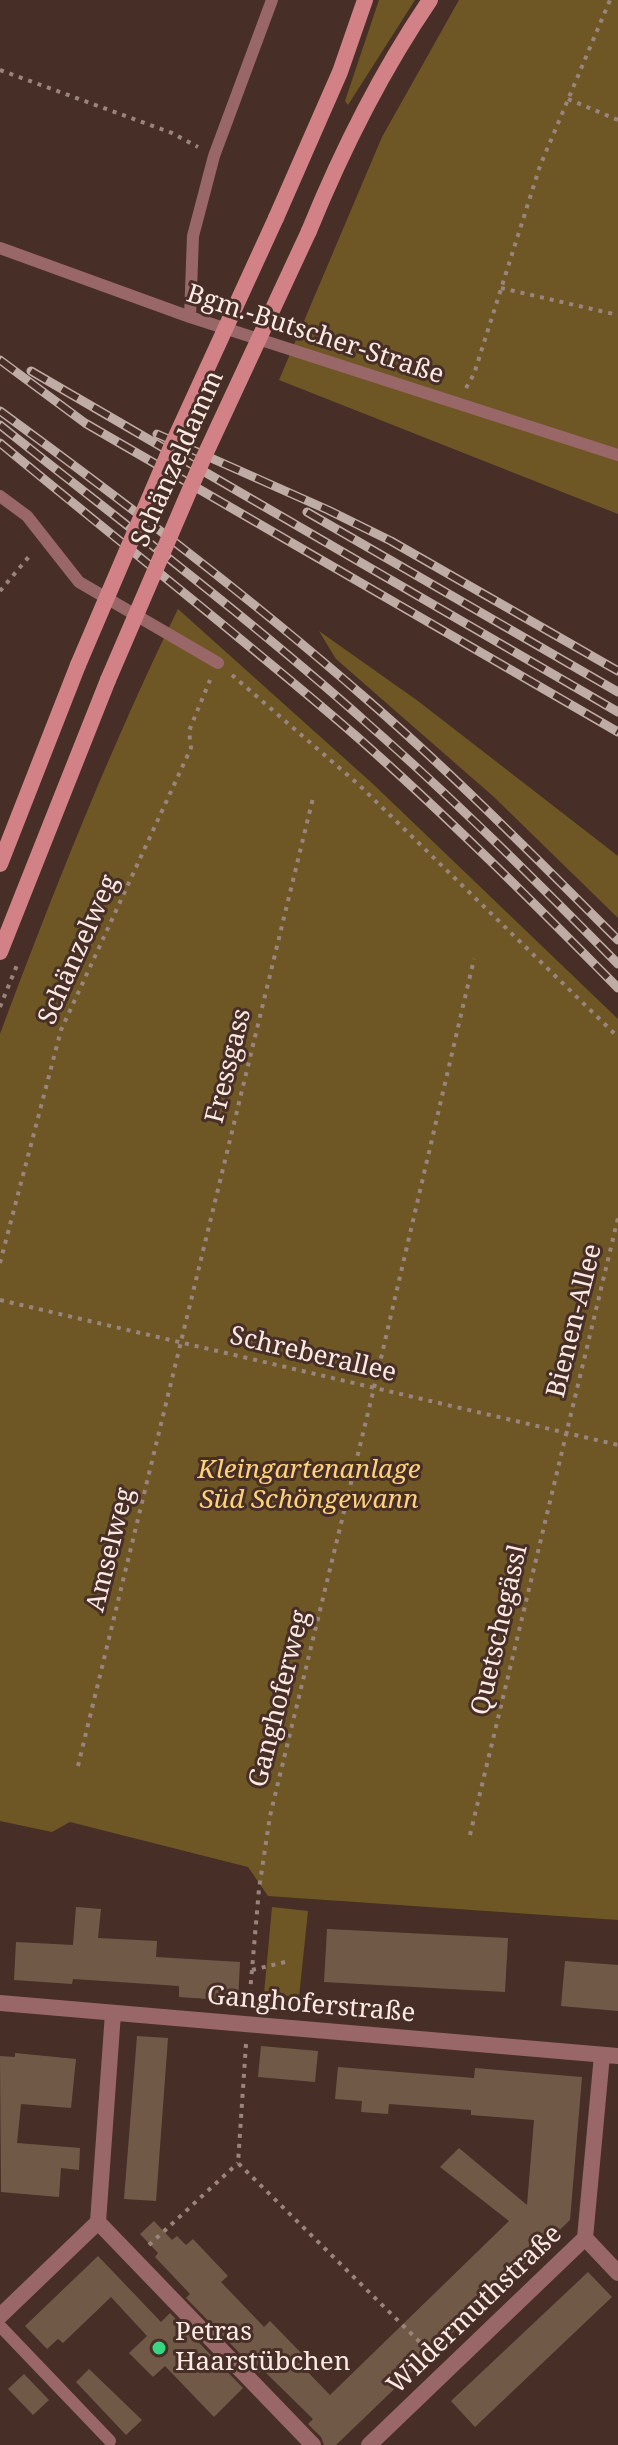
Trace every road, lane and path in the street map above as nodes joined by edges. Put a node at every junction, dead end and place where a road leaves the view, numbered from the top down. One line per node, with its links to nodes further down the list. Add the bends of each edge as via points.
1 (272, 0): 8 (lane)
2 (365, 0): 20 (main road, Schänzeldamm, bridge, via 340,72 78,665)
3 (430, 0): 21 (main road, Schänzeldamm, bridge, via 364,108 203,459)
4 (610, 0): 6 (path)
5 (0, 70): 8 (path, via 172,133)
6 (568, 99): 7 (path); 10 (path, via 540,166)
7 (618, 120)
8 (214, 156): 12 (lane, via 193,236)
9 (0, 248): 12 (lane, Bgm.-Butscher-Straße)
10 (501, 288): 11 (path); 13 (path)
11 (618, 315)
12 (190, 317): 14 (lane, Bgm.-Butscher-Straße)
13 (474, 374)
14 (618, 455)
15 (0, 496): 16 (lane, via 27,516)
16 (44, 539): 17 (path); 18 (lane, via 79,582)
17 (0, 591)
18 (218, 663): 23 (path, via 358,784); 25 (path, Schänzelweg, via 189,731 191,748 61,1030)
19 (313, 798): 27 (path, Fressgass)
20 (0, 864)
21 (0, 952)
22 (474, 959): 28 (path, Ganghoferweg)
23 (618, 1037)
24 (618, 1218): 29 (path, Bienen-Allee)
25 (0, 1263)
26 (0, 1300): 27 (path, Schreberallee)
27 (180, 1342): 28 (path, Schreberallee); 31 (path, Amselweg)
28 (374, 1388): 29 (path, Schreberallee); 34 (path, Ganghoferweg, via 270,1816)
29 (566, 1432): 30 (path, Schreberallee); 32 (path, Quetschegässl)
30 (618, 1445)
31 (78, 1766)
32 (470, 1835)
33 (285, 1962): 34 (path)
34 (252, 1970): 37 (path, Ganghoferweg)
35 (0, 2003): 36 (street, Ganghoferstraße)
36 (113, 2013): 37 (street, Ganghoferstraße); 40 (street)
37 (247, 2023): 38 (street, Ganghoferstraße); 39 (path, Ganghoferweg)
38 (610, 2055): 41 (street, Wildermuthstraße)
39 (238, 2163): 42 (path); 46 (path)
40 (98, 2222): 42 (street); 44 (street)
41 (585, 2238): 43 (street); 46 (street, Wildermuthstraße)
42 (134, 2259): 48 (street)
43 (618, 2273)
44 (0, 2316)
45 (0, 2326): 47 (lane)
46 (448, 2369): 49 (street, Wildermuthstraße)
47 (110, 2441)
48 (313, 2445)
49 (369, 2445)

